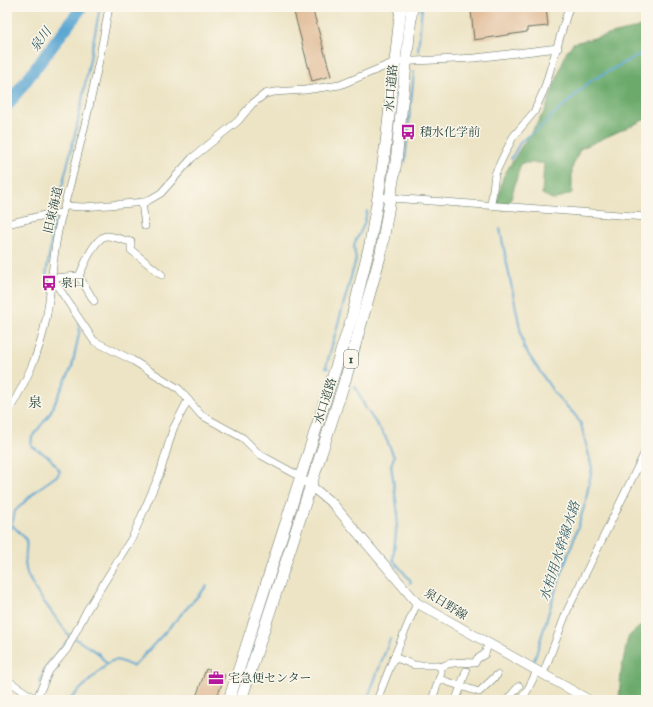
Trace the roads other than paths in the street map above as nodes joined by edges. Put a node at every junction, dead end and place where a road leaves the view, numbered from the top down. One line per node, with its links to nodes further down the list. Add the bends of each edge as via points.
1 (109, 7): 12 (street, 旧東海道, via 86,125)
2 (401, 7): 7 (highway, 水口道路 / 1)
3 (412, 7): 6 (highway, 水口道路 / 1)
4 (569, 7): 5 (street)
5 (558, 48): 6 (street, via 475,58); 11 (street, via 534,112 513,138 495,174)
6 (407, 61): 7 (street); 9 (highway, 水口道路 / 1)
7 (395, 62): 8 (highway, 水口道路 / 1); 10 (street, via 340,85 265,94 228,130 192,158 161,192)
8 (378, 197): 9 (street); 24 (highway, 水口道路 / 1, via 370,244 352,317)
9 (391, 198): 11 (street); 25 (highway, 水口道路 / 1, via 381,253 367,306)
10 (142, 202): 12 (street); 16 (street)
11 (491, 205): 14 (street)
12 (65, 206): 13 (street, 旧東海道)
13 (58, 214): 15 (street); 19 (street, 旧東海道)
14 (646, 217)
15 (7, 224)
16 (145, 226)
17 (162, 275): 18 (street, via 131,250 130,242 107,236 100,239 92,249)
18 (79, 276): 19 (street); 20 (street)
19 (52, 278): 21 (street, via 94,341 132,360 179,389); 22 (street, 旧東海道, via 39,347 27,378)
20 (94, 302)
21 (188, 400): 24 (street, via 201,415 243,438 259,454); 37 (street, via 173,429 160,473 133,536 67,649 49,671)
22 (7, 414)
23 (646, 450): 31 (street)
24 (301, 477): 25 (main road, 泉日野線); 38 (highway, 水口道路 / 1)
25 (311, 486): 26 (main road, 泉日野線, via 332,504); 39 (highway, 水口道路 / 1)
26 (418, 603): 27 (main road, 泉日野線); 28 (street)
27 (488, 644): 29 (street, via 485,654 475,663 460,661); 31 (main road, 泉日野線)
28 (394, 657): 29 (street, via 414,665); 40 (street)
29 (441, 666): 33 (street)
30 (466, 671): 35 (street)
31 (540, 673): 44 (street); 45 (main road, 泉日野線)
32 (497, 674): 35 (street, via 480,692)
33 (439, 679): 35 (street); 41 (street)
34 (7, 680): 37 (street)
35 (461, 686): 42 (street)
36 (519, 686): 43 (street)
37 (36, 700)
38 (229, 700)
39 (241, 700)
40 (377, 700)
41 (432, 700)
42 (456, 700)
43 (507, 700)
44 (520, 700)
45 (590, 700)

